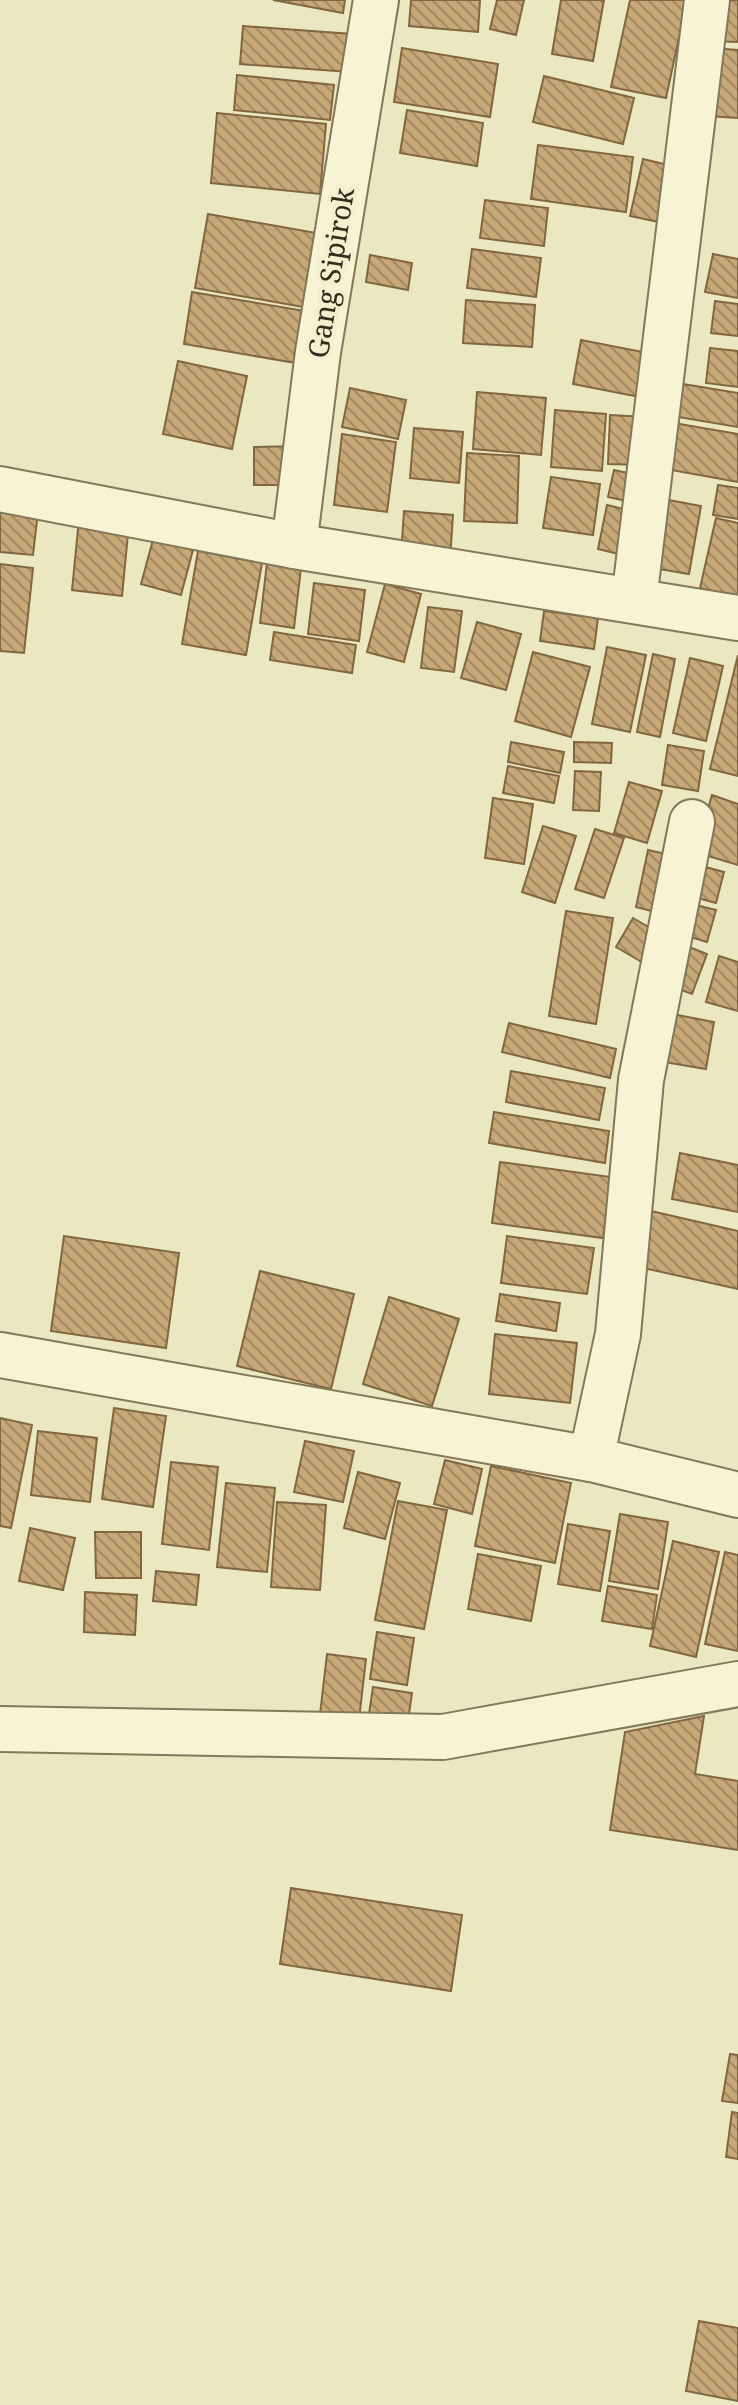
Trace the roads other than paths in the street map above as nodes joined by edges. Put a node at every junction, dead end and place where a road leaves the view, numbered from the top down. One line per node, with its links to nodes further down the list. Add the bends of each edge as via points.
1 (376, 0): 4 (street, Gang Sipirok, via 318,352)
2 (707, 0): 5 (street)
3 (0, 489): 4 (street)
4 (294, 546): 5 (street)
5 (634, 600): 6 (street)
6 (738, 618)
7 (692, 822): 9 (street, via 641,1080 618,1334)
8 (0, 1355): 9 (street)
9 (591, 1459): 10 (street)
10 (738, 1495)
11 (738, 1684): 12 (street, via 443,1737)
12 (0, 1729)

